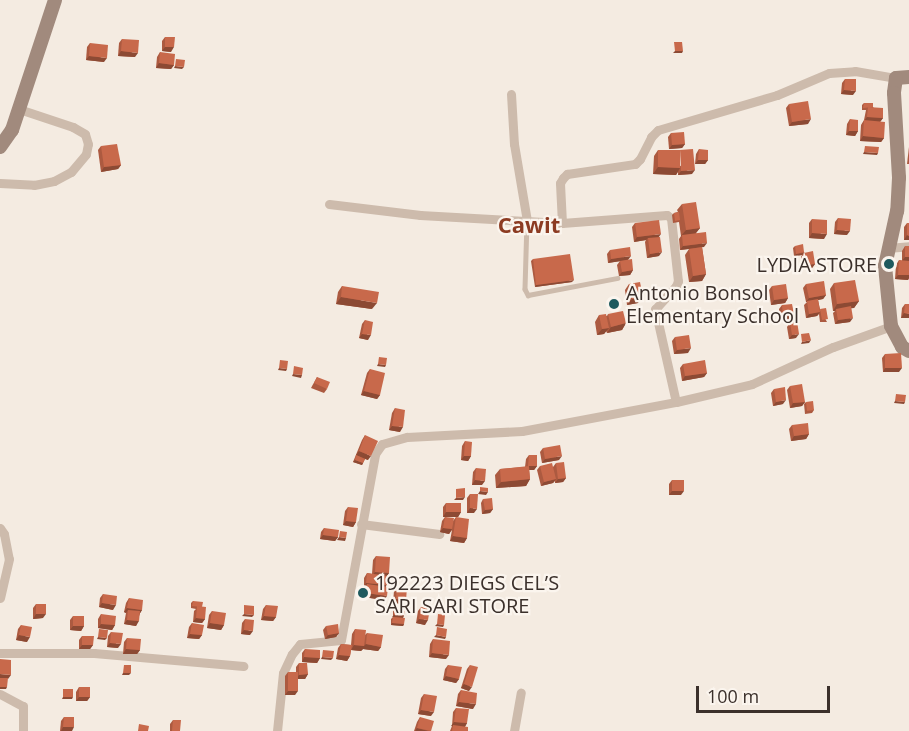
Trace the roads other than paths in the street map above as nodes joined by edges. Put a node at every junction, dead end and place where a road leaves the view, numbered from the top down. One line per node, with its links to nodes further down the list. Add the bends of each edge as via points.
1 (55, 0): 4 (street)
2 (902, 78): 9 (street, via 855,71 829,73 777,95 658,130 635,164 567,174 560,183); 11 (street, via 893,104 897,212)
3 (511, 94): 8 (street)
4 (19, 109): 5 (street, via 12,130); 6 (street, via 84,134 86,154 71,172 54,181)
5 (0, 147)
6 (0, 183)
7 (329, 204): 8 (street, via 420,215)
8 (526, 221): 9 (street); 12 (lane, via 528,296)
9 (562, 223): 15 (street, via 657,214 671,219 678,280 655,309)
10 (909, 246): 11 (street)
11 (888, 248): 13 (street, via 885,266)
12 (617, 278)
13 (891, 326): 14 (street, via 902,347); 15 (street, via 752,384)
14 (909, 351)
15 (676, 402): 16 (street, via 522,430 407,437 382,444 375,454)
16 (361, 524): 18 (street); 25 (street, via 341,640 300,644 292,654 283,673)
17 (0, 528): 19 (street, via 9,560)
18 (439, 534)
19 (0, 598)
20 (0, 653): 21 (street, via 94,653)
21 (243, 666)
22 (521, 693): 26 (street)
23 (0, 694): 24 (street, via 23,706)
24 (23, 731)
25 (277, 731)
26 (514, 731)

